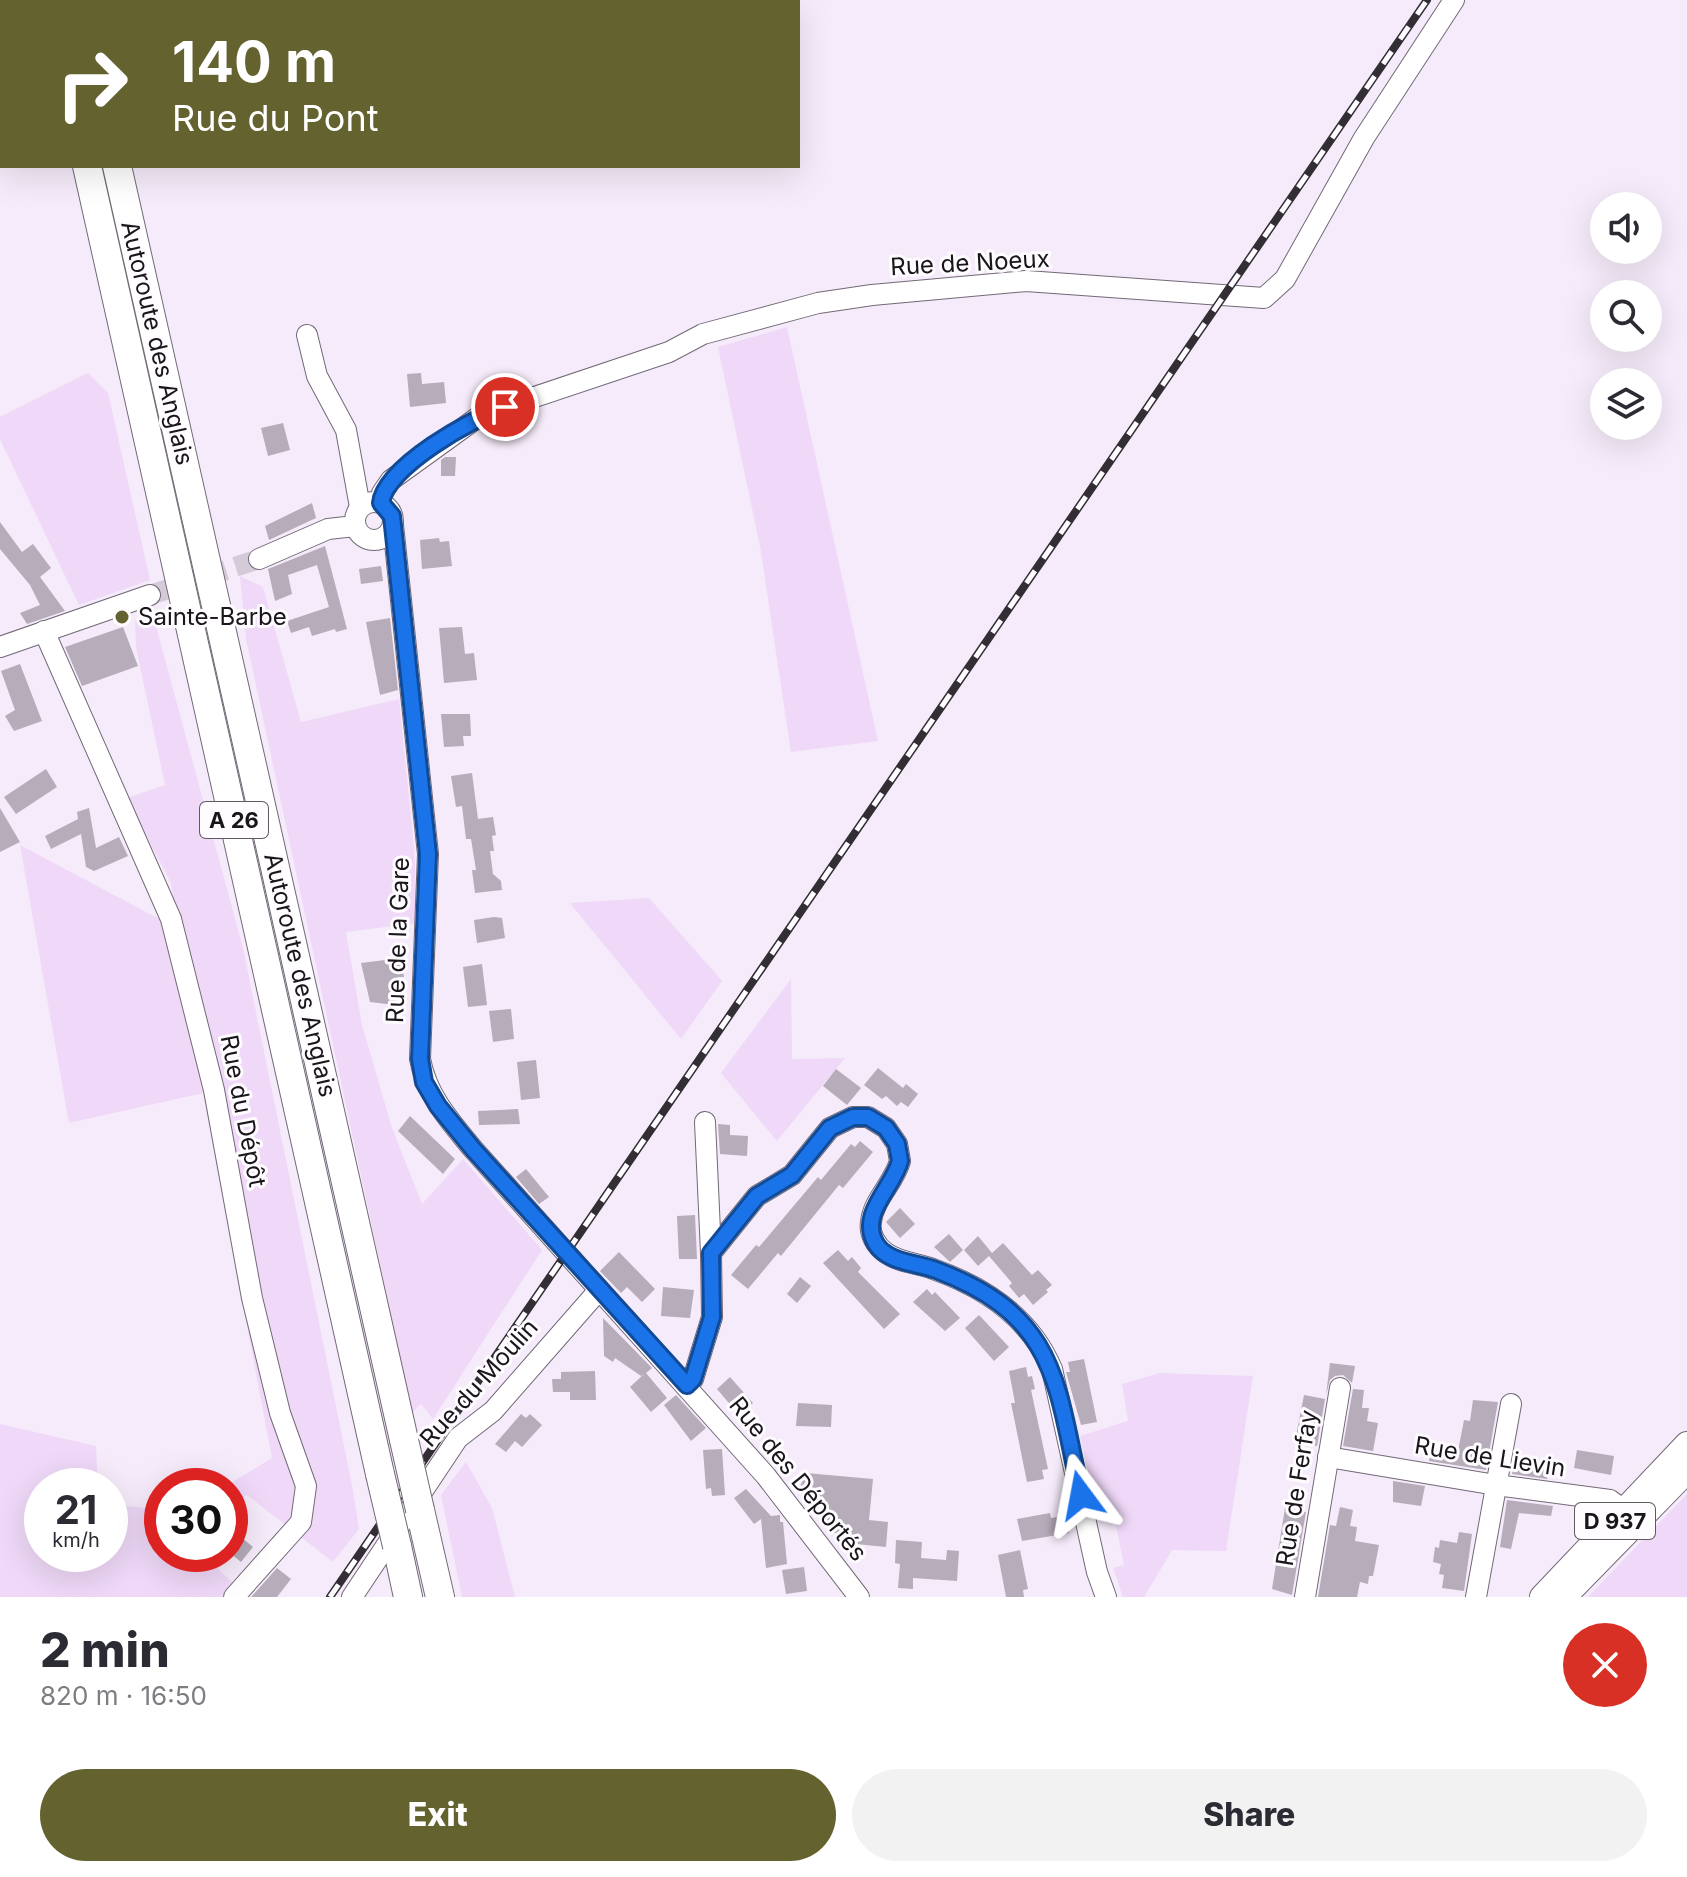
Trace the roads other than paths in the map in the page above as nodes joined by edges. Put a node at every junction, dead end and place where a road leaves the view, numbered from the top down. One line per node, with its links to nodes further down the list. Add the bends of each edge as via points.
1 (1454, 0): 5 (street, Rue de Noeux, via 1364,138 1285,279 1264,298 1026,281 818,303 703,334 669,352 481,415 391,480)
2 (87, 168): 27 (highway, Autoroute des Anglais / A 26, bridge)
3 (117, 168): 28 (highway, Autoroute des Anglais / A 26, bridge)
4 (307, 335): 5 (street, via 317,376 346,430)
5 (365, 512): 6 (street, via 392,516); 7 (street, via 359,533); 8 (street)
6 (393, 525): 7 (street, via 390,533); 9 (street, Rue de la Gare)
7 (371, 540): 9 (street)
8 (259, 559)
9 (400, 577): 15 (street, Rue de la Gare, via 428,854 420,1059 424,1082 473,1149)
10 (150, 595): 11 (street)
11 (44, 631): 12 (street); 25 (street, Rue du Dépôt, via 171,919 214,1090 252,1298 280,1413 306,1486 301,1522)
12 (0, 647)
13 (705, 1122): 14 (street)
14 (711, 1253): 17 (street, via 712,1317); 30 (street, via 757,1196 792,1175 830,1128 861,1117 886,1128 900,1161 871,1220 876,1244 891,1257 960,1279 988,1294 1045,1352)
15 (565, 1254): 16 (street, Rue des Déportés)
16 (599, 1290): 17 (street, Rue des Déportés); 26 (street, Rue du Moulin, via 493,1411 458,1438)
17 (687, 1385): 29 (street, Rue des Déportés, via 766,1476)
18 (1340, 1388): 21 (street, Rue de Ferfay)
19 (1511, 1404): 23 (street)
20 (1687, 1444): 24 (main road, D 937)
21 (1328, 1457): 23 (street, Rue de Lievin); 31 (street, Rue de Ferfay)
22 (1687, 1471): 24 (main road, D 937)
23 (1496, 1485): 24 (street, Rue de Lievin, via 1610,1500); 32 (street)
24 (1632, 1516): 33 (main road, D 937); 34 (main road, D 937)
25 (234, 1597)
26 (352, 1597)
27 (408, 1597)
28 (440, 1597)
29 (859, 1597)
30 (1106, 1597)
31 (1305, 1597)
32 (1476, 1597)
33 (1542, 1597)
34 (1564, 1597)

